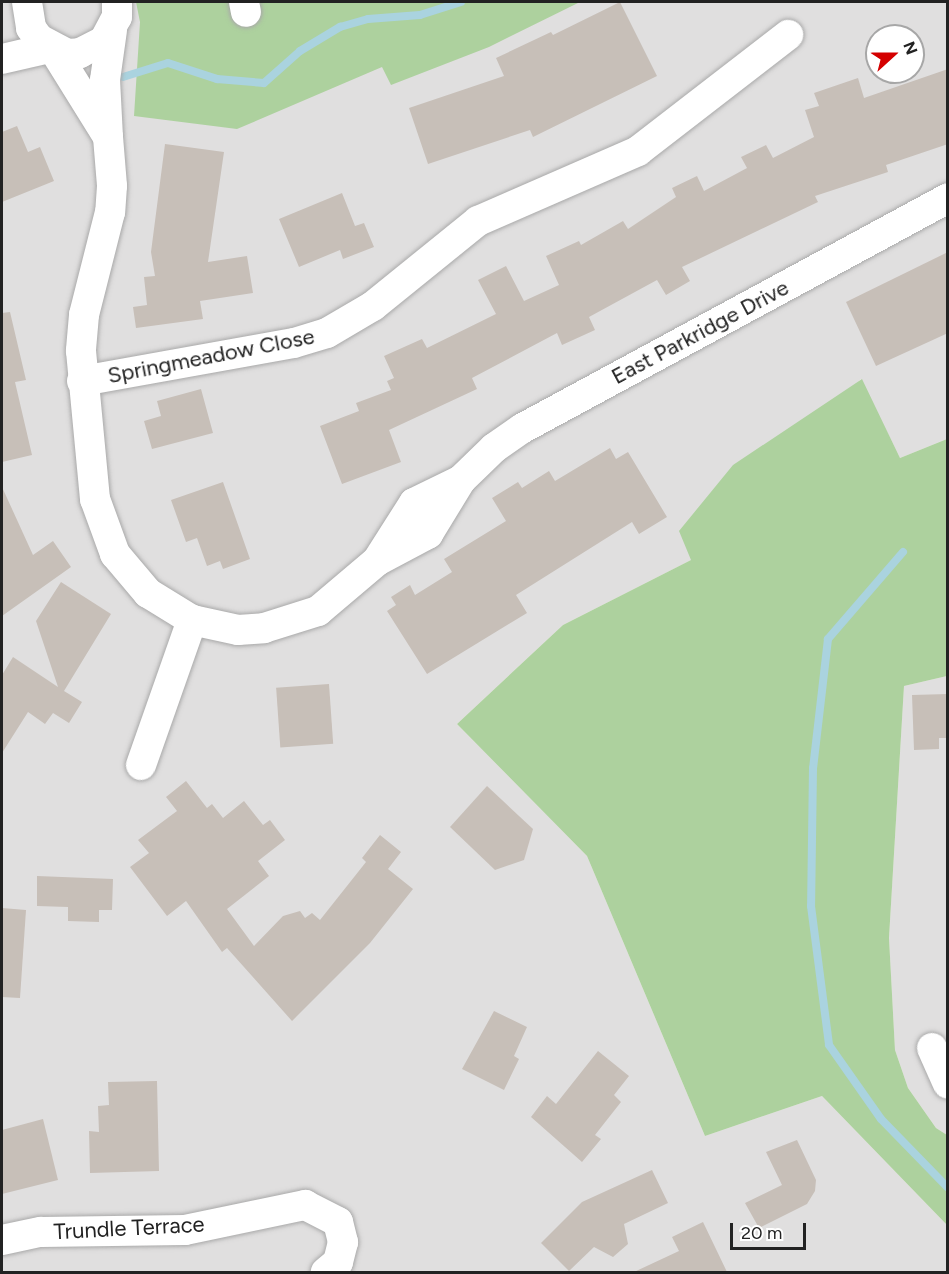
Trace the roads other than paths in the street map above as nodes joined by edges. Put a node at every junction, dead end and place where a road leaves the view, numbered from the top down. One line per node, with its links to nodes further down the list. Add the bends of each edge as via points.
1 (10, 2): 4 (street)
2 (27, 2): 7 (street, East Parkridge Drive, via 31,28)
3 (117, 2): 5 (street, East Parkridge Drive)
4 (2, 7)
5 (112, 30): 7 (street, via 104,41 80,53); 9 (street, East Parkridge Drive, via 105,80)
6 (788, 35): 11 (street, Springmeadow Close, via 638,151 478,221 373,306 327,333 294,343)
7 (52, 49): 8 (street); 9 (street, East Parkridge Drive)
8 (2, 59)
9 (108, 136): 11 (street, East Parkridge Drive, via 110,212 84,315)
10 (948, 198): 12 (street, East Parkridge Drive, via 556,408 494,448 461,480 414,503 377,561 333,600 291,621 238,630)
11 (82, 381): 12 (street, East Parkridge Drive, via 95,499 103,529 132,578 148,593)
12 (192, 620): 13 (street)
13 (141, 765)
14 (932, 1048): 15 (street)
15 (948, 1084)
16 (2, 1240): 17 (street, Trundle Terrace, via 41,1232 184,1230 305,1204 339,1222 343,1242 338,1262)
17 (326, 1272)

